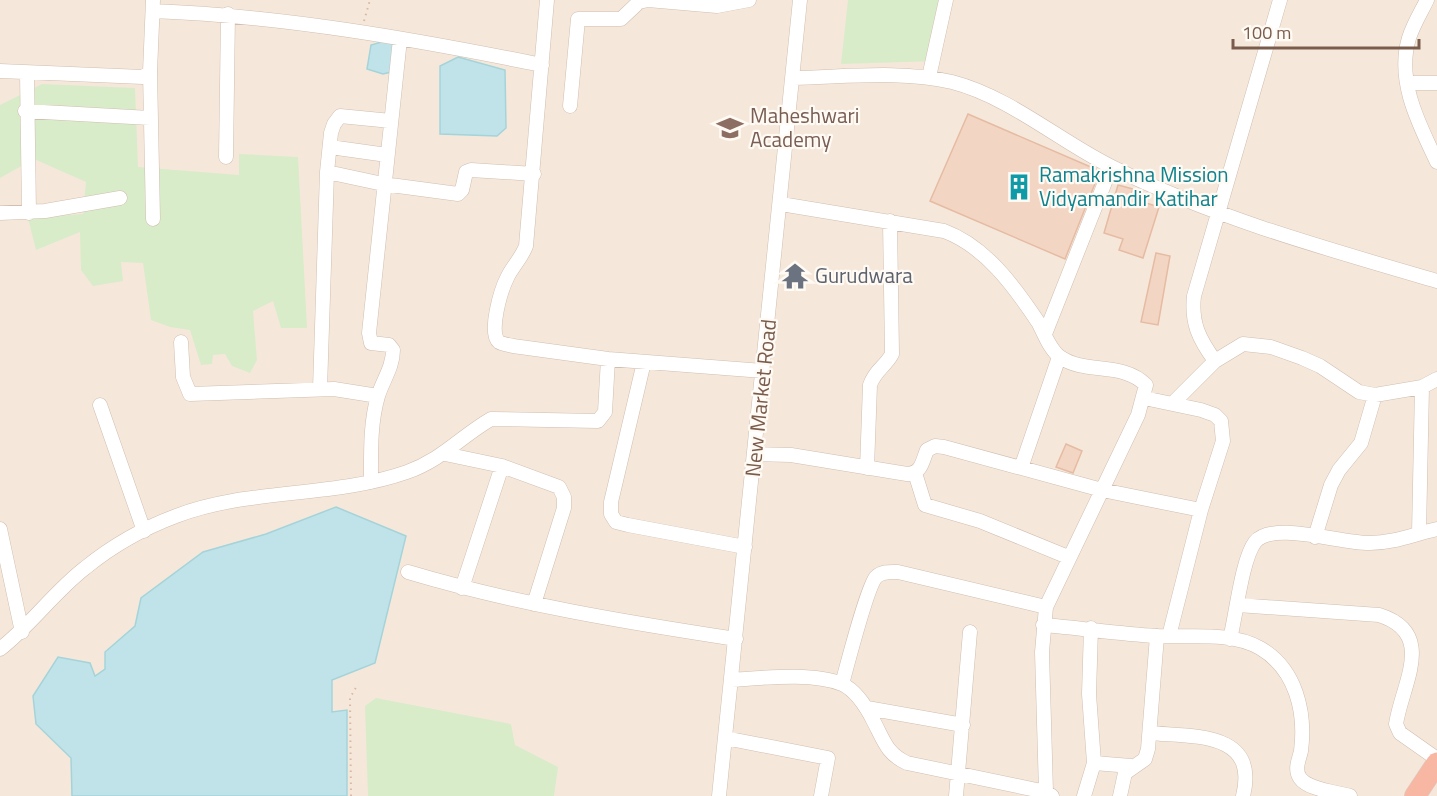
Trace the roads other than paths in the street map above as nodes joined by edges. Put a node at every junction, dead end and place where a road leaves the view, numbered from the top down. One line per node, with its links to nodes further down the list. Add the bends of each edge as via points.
1 (547, 0): 10 (street)
2 (749, 0): 18 (street, via 717,6 648,0 639,2 621,19 578,19)
3 (800, 0): 15 (street, New Market Road)
4 (946, 0): 14 (street)
5 (1280, 0): 32 (street)
6 (1427, 0): 16 (street, via 1409,38)
7 (153, 5): 8 (street); 12 (street)
8 (228, 14): 9 (street); 24 (street)
9 (400, 39): 10 (street); 21 (street)
10 (542, 65): 28 (street)
11 (0, 71): 13 (street)
12 (150, 72): 13 (street, via 143,78); 20 (street)
13 (27, 73): 19 (street)
14 (929, 77): 15 (street); 26 (street, via 986,95)
15 (794, 78): 31 (street, New Market Road)
16 (1407, 83): 17 (street); 25 (street, via 1416,117)
17 (1437, 83)
18 (570, 106)
19 (26, 111): 20 (street); 34 (street)
20 (150, 118): 35 (street)
21 (391, 122): 22 (street, via 340,116 334,124); 23 (street)
22 (330, 147): 23 (street); 27 (street)
23 (387, 154): 29 (street)
24 (226, 157)
25 (1437, 162)
26 (1111, 167): 32 (street); 38 (street)
27 (327, 172): 29 (street); 47 (street)
28 (534, 174): 29 (street, via 471,170 466,172 458,194); 41 (street, via 526,246 506,280 494,335 500,342 513,346)
29 (383, 184): 49 (street, via 369,333 371,343 389,345 393,359)
30 (120, 198): 34 (street)
31 (781, 204): 36 (street); 44 (street, New Market Road)
32 (1218, 212): 37 (street); 42 (street, via 1193,309 1194,326)
33 (0, 213): 34 (street)
34 (29, 213)
35 (153, 219)
36 (890, 222): 38 (street, via 944,231 980,249); 56 (street, via 892,354 874,373 870,385)
37 (1437, 281)
38 (1045, 334): 40 (street)
39 (181, 342): 47 (street, via 183,377 190,394)
40 (1059, 357): 50 (street, via 1135,374 1146,385); 57 (street)
41 (608, 359): 43 (street); 53 (street, via 605,412 598,421 491,419)
42 (1215, 361): 48 (street, via 1243,344 1270,347 1320,366 1359,392); 51 (street)
43 (644, 362): 44 (street); 67 (street, via 611,514 616,522 627,525)
44 (763, 371): 54 (street, New Market Road)
45 (1437, 379): 46 (street)
46 (1422, 387): 48 (street); 65 (street)
47 (320, 389): 49 (street)
48 (1375, 395): 66 (street, via 1361,443 1331,485)
49 (378, 396): 59 (street, via 371,444)
50 (1144, 398): 51 (street); 60 (street)
51 (1173, 403): 61 (street, via 1215,415 1221,422 1222,441)
52 (100, 405): 64 (street)
53 (445, 454): 55 (street); 59 (street)
54 (755, 454): 56 (street); 67 (street, New Market Road)
55 (502, 466): 70 (street); 71 (street, via 559,487 564,497)
56 (867, 468): 58 (street)
57 (1021, 468): 58 (street, via 934,446 927,450 921,468); 60 (street)
58 (915, 473): 68 (street, via 925,506 980,521)
59 (371, 482): 64 (street, via 236,501 176,516)
60 (1101, 490): 61 (street); 68 (street)
61 (1201, 510): 78 (street)
62 (0, 529): 76 (street)
63 (1437, 529): 65 (street)
64 (144, 531): 76 (street, via 84,568)
65 (1419, 533): 66 (street, via 1400,540 1370,543)
66 (1315, 537): 72 (street, via 1284,532 1261,536 1247,557)
67 (745, 547): 79 (street, New Market Road)
68 (1068, 557): 73 (street)
69 (408, 572): 70 (street)
70 (462, 588): 71 (street)
71 (534, 604): 79 (street)
72 (1238, 604): 80 (street); 88 (street, via 1394,619 1410,636 1413,664 1396,724 1400,733)
73 (1046, 607): 74 (street); 83 (street, via 887,572 877,577 869,592)
74 (1043, 625): 75 (street); 92 (street)
75 (1091, 628): 78 (street); 89 (street, via 1089,694)
76 (22, 632): 81 (street)
77 (970, 632): 85 (street)
78 (1163, 636): 80 (street); 86 (street)
79 (736, 639): 82 (street, New Market Road)
80 (1230, 639): 99 (street, via 1260,648 1290,678 1299,698 1303,726 1299,777 1306,783)
81 (0, 649)
82 (731, 680): 83 (street, via 806,678); 87 (street, New Market Road)
83 (842, 684): 84 (street)
84 (867, 708): 85 (street); 91 (street, via 885,747 894,757)
85 (963, 725): 91 (street)
86 (1150, 733): 90 (street, via 1145,759); 98 (street, via 1212,738 1228,744 1244,767)
87 (725, 738): 93 (street, New Market Road); 94 (street, via 828,758)
88 (1437, 761): 100 (highway)
89 (1094, 763): 90 (street); 96 (street)
90 (1131, 766): 97 (street, via 1125,773)
91 (957, 774): 92 (street); 95 (street)
92 (1049, 794)
93 (719, 796)
94 (821, 796)
95 (956, 796)
96 (1084, 796)
97 (1120, 796)
98 (1243, 796)
99 (1350, 796)
100 (1415, 796)

